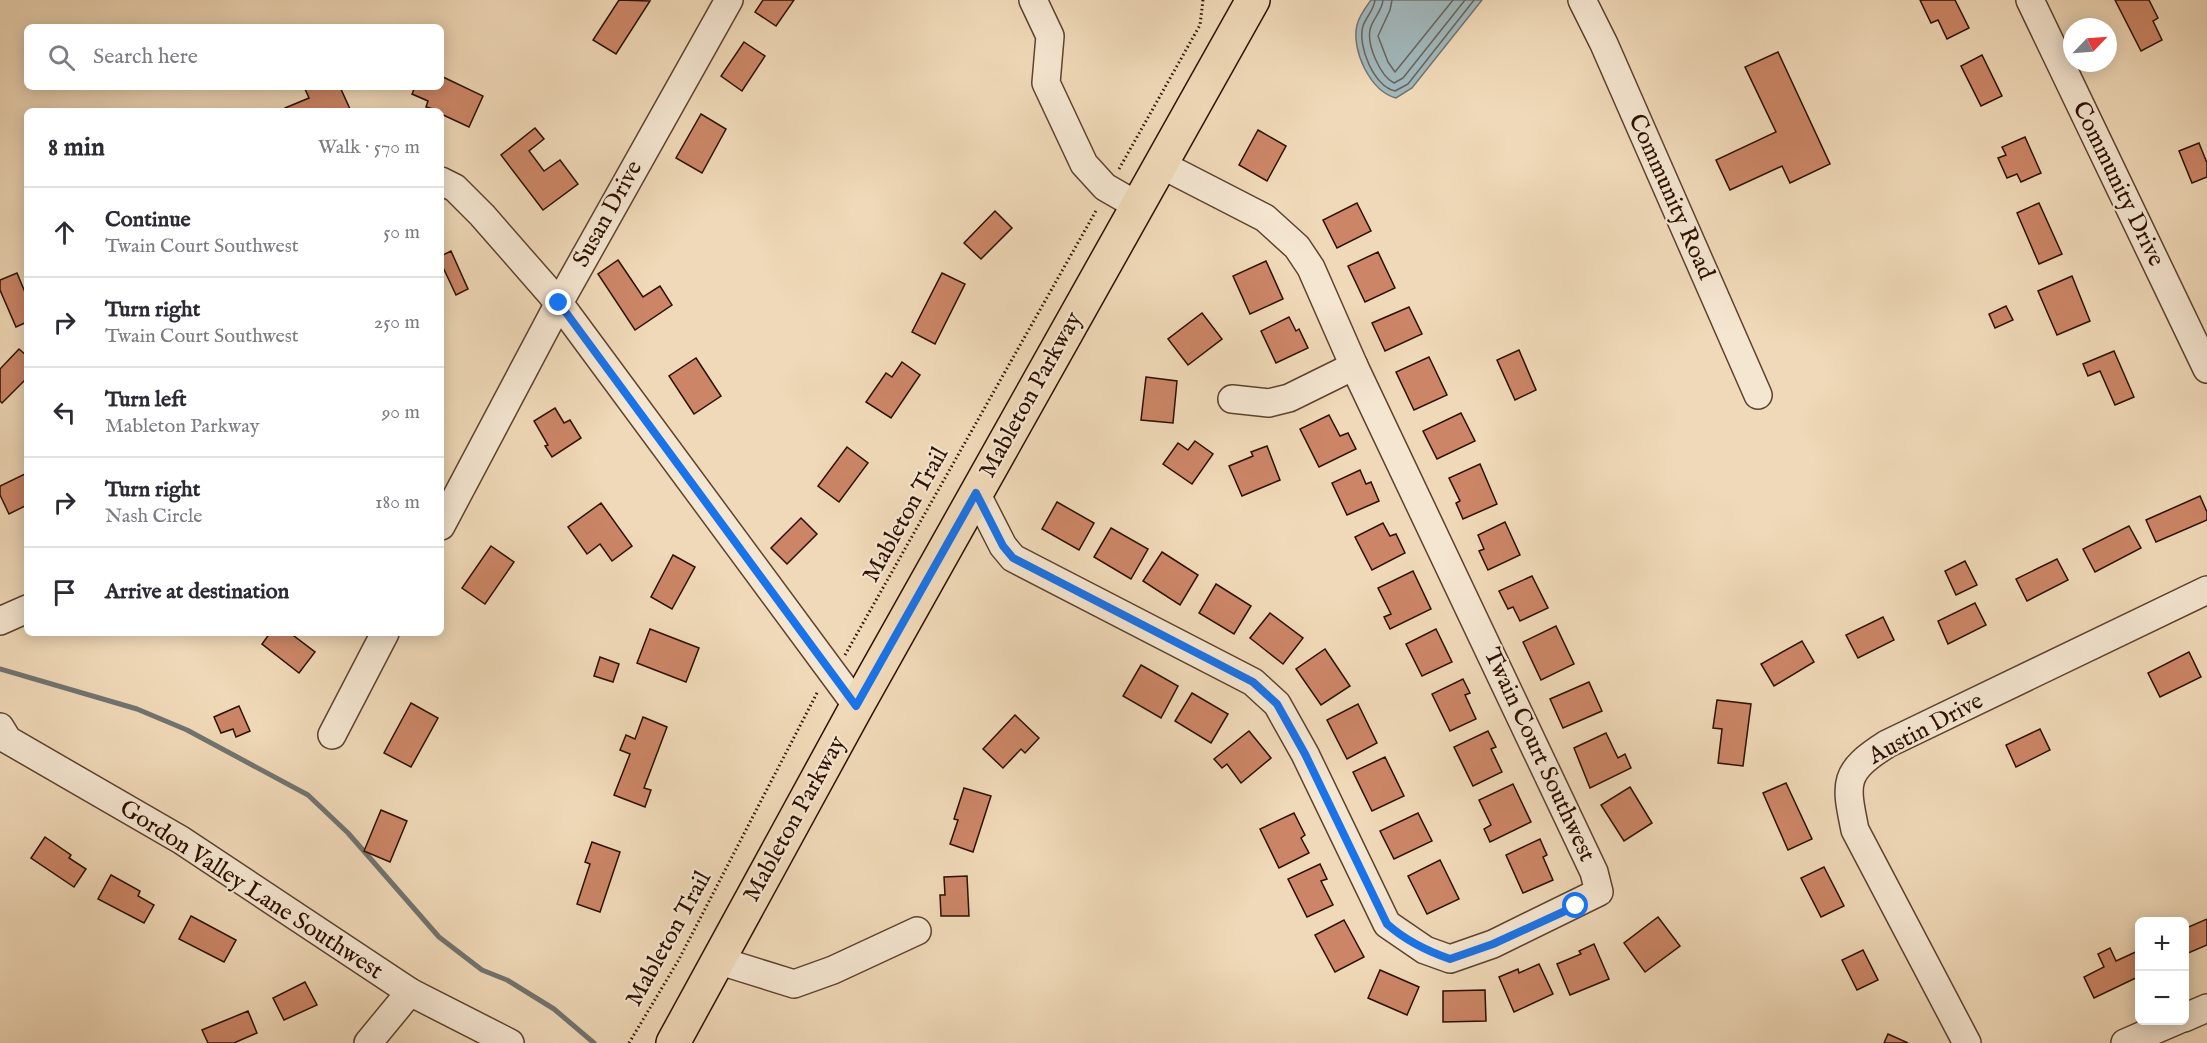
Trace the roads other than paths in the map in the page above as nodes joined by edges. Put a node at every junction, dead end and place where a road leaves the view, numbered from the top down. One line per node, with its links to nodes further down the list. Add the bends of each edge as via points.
1 (729, 0): 9 (street, Susan Drive)
2 (1033, 0): 8 (street, via 1050,36 1046,83 1084,164 1107,189)
3 (1253, 0): 6 (main road, Mableton Parkway)
4 (1582, 0): 12 (street, Community Road)
5 (2030, 0): 11 (street, Community Drive)
6 (1162, 165): 8 (main road, Mableton Parkway); 10 (street, Twain Court Southwest, via 1265,218 1297,247 1311,268)
7 (444, 182): 9 (street, via 482,215)
8 (1138, 206): 14 (main road, Mableton Parkway)
9 (559, 303): 15 (street, Susan Drive); 20 (street)
10 (1354, 366): 13 (street, via 1289,398 1269,403); 14 (street, Twain Court Southwest, via 1594,872 1599,892 1493,944 1450,959 1425,950 1387,924 1277,704 1253,682 1013,558)
11 (2207, 369)
12 (1758, 395)
13 (1232, 399)
14 (976, 493): 20 (main road, Mableton Parkway)
15 (444, 520)
16 (2207, 590): 32 (street, Austin Drive, via 1887,744 1856,767 1849,780 1847,791 1855,830)
17 (24, 610): 18 (street)
18 (0, 621)
19 (383, 636): 22 (street)
20 (856, 706): 24 (main road, Mableton Parkway)
21 (0, 727): 25 (street, Gordon Valley Lane Southwest, via 8,740 181,840)
22 (332, 735)
23 (917, 931): 24 (street, via 794,984)
24 (717, 960): 31 (main road, Mableton Parkway)
25 (410, 992): 29 (street); 30 (street, Gordon Valley Lane Southwest)
26 (2207, 1008): 27 (street)
27 (2189, 1016)
28 (2166, 1025): 33 (street)
29 (368, 1043)
30 (510, 1043)
31 (673, 1043)
32 (1967, 1043)
33 (2125, 1043)

